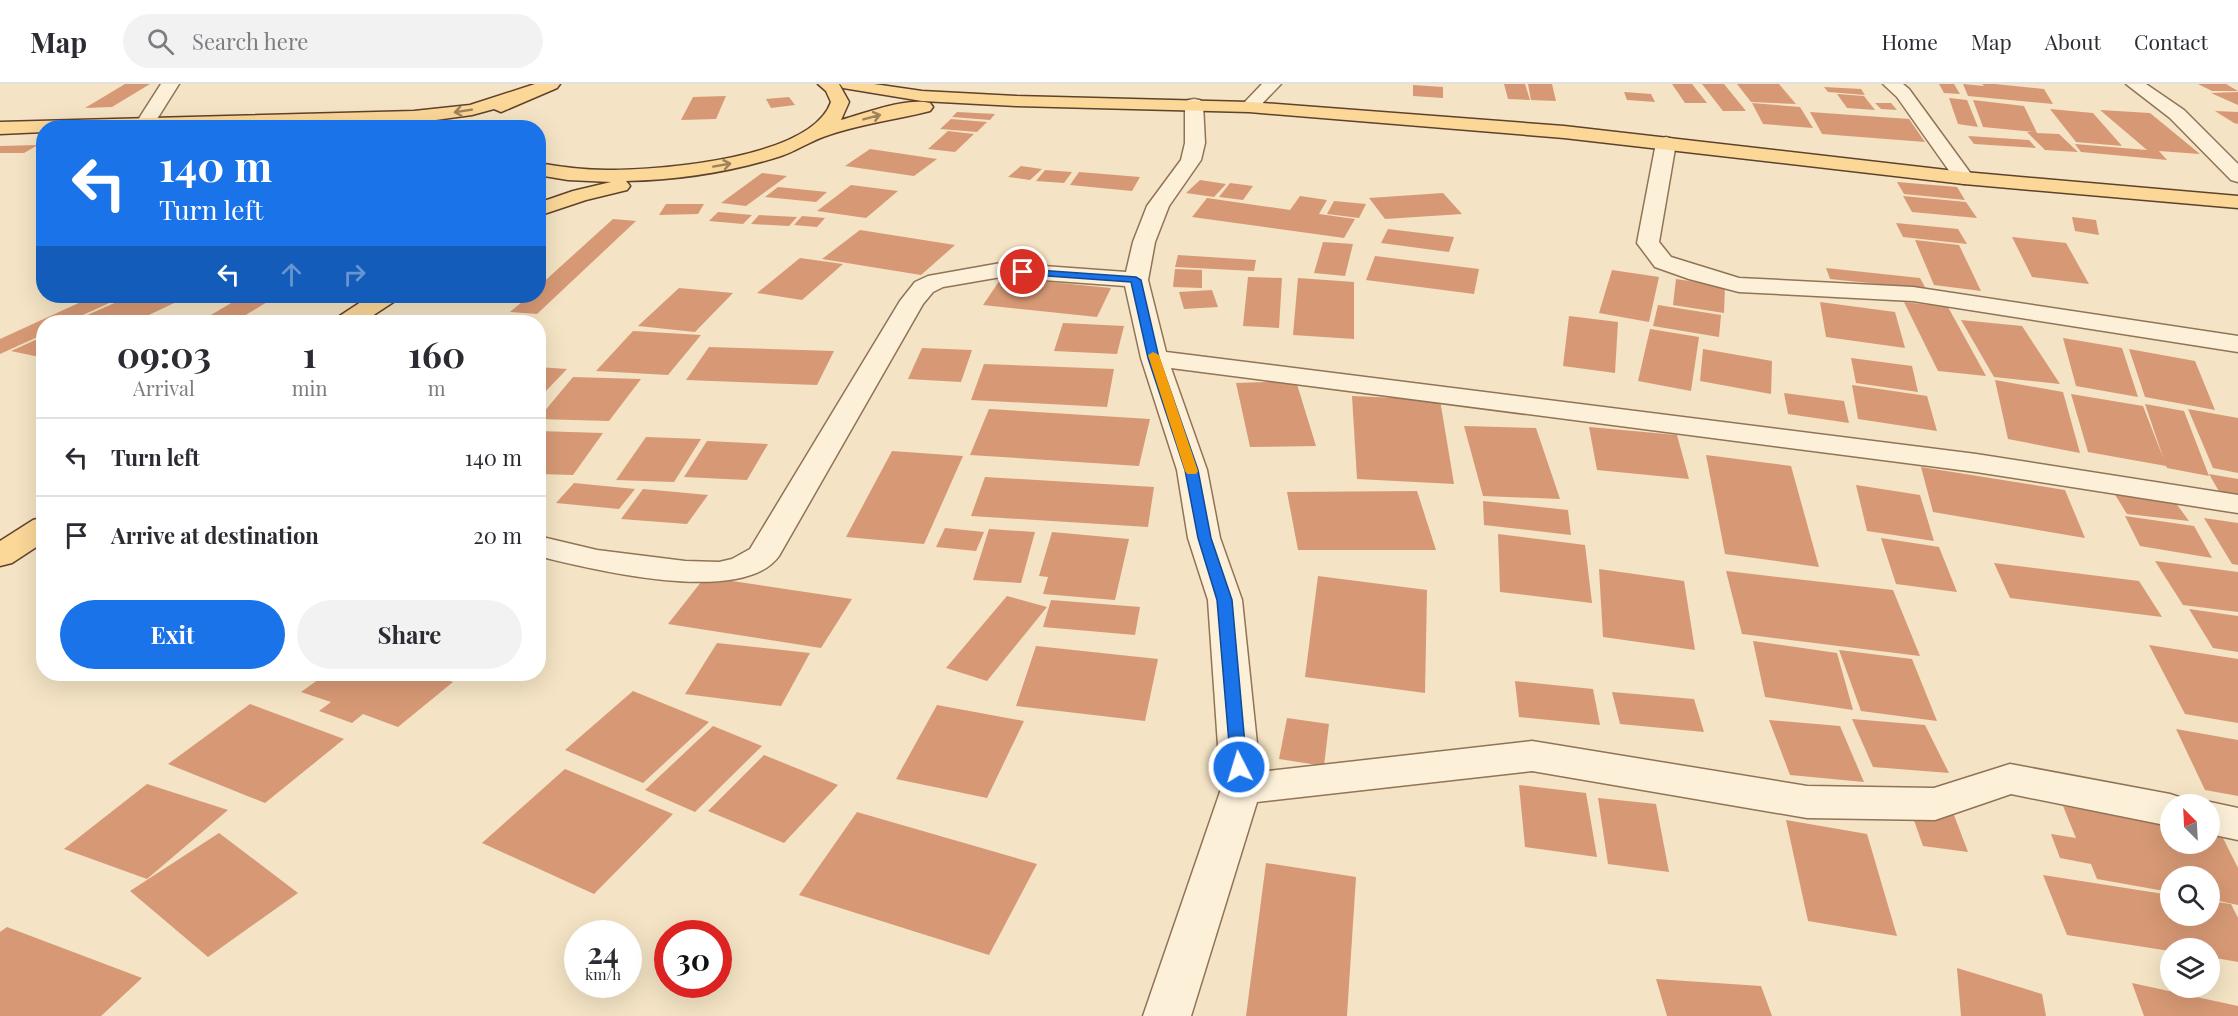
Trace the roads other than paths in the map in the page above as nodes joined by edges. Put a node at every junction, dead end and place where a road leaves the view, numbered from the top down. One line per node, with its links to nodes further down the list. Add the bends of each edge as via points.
1 (170, 84): 13 (street)
2 (551, 84): 8 (main road)
3 (827, 84): 19 (main road, via 840,102 834,117)
4 (849, 84): 9 (main road, via 903,94)
5 (1272, 84): 11 (street)
6 (1892, 84): 24 (street, via 1903,93)
7 (2135, 84): 23 (street, via 2177,114)
8 (520, 96): 12 (main road, one-way to 12, via 445,114); 16 (main road)
9 (1016, 101): 10 (main road); 19 (main road, one-way to 9, via 908,109)
10 (1194, 104): 11 (main road); 27 (street, via 1195,142 1191,160 1158,206 1144,242)
11 (1249, 106): 20 (main road)
12 (354, 118): 14 (main road); 15 (main road)
13 (147, 120)
14 (270, 120)
15 (371, 120)
16 (486, 120)
17 (36, 127): 18 (main road)
18 (0, 128)
19 (815, 133): 22 (main road, one-way to 19, via 781,149)
20 (1666, 143): 24 (main road); 30 (street, via 1648,243 1663,261 1697,274 1739,285 1913,294)
21 (546, 171): 22 (main road, via 612,176)
22 (681, 172): 26 (main road, via 580,195)
23 (2238, 177)
24 (1964, 178): 25 (main road)
25 (2238, 202)
26 (546, 207)
27 (1136, 280): 31 (street); 34 (street, via 1001,270 936,281 924,287 912,301 762,556 742,568 685,571 597,560)
28 (376, 303): 29 (main road)
29 (358, 315)
30 (2238, 344)
31 (1154, 358): 32 (street, via 1976,463); 36 (street, via 1192,470 1204,538 1225,600)
32 (2238, 504)
33 (36, 533): 35 (main road)
34 (546, 548)
35 (0, 556)
36 (1241, 789): 37 (street, via 1532,756 1807,802 1935,804 2010,779); 40 (street)
37 (2160, 808)
38 (2220, 820): 39 (street)
39 (2238, 824)
40 (1167, 1016)

